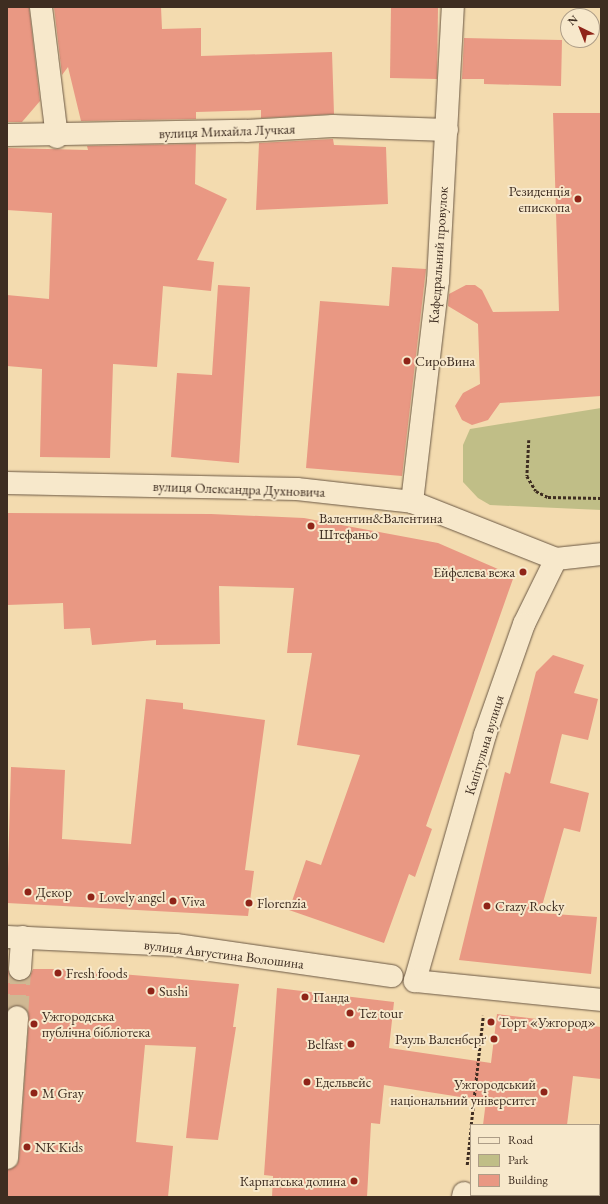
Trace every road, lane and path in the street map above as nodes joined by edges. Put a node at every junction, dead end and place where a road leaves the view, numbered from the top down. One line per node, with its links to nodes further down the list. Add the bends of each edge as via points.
1 (41, 7): 5 (street)
2 (453, 7): 3 (street, Кафедральний провулок)
3 (447, 130): 5 (street, вулиця Михайла Лучкая, via 333,126); 9 (street, Кафедральний провулок, via 438,281)
4 (7, 135): 5 (street, вулиця Михайла Лучкая)
5 (57, 137)
6 (529, 440): 8 (path, via 527,476 536,491 548,498)
7 (7, 483): 9 (street, вулиця Олександра Духновича, via 297,488)
8 (601, 498)
9 (412, 502): 11 (street, вулиця Олександра Духновича)
10 (601, 554): 11 (street)
11 (556, 559): 15 (street, Капітульна вулиця, via 524,624 485,735 415,981)
12 (14, 937): 13 (street); 14 (street, вулиця Августина Волошина, via 176,945)
13 (20, 969)
14 (392, 976)
15 (601, 1000)
16 (484, 1008): 18 (path)
17 (17, 1017): 20 (street)
18 (471, 1124)
19 (470, 1136): 21 (path)
20 (7, 1158)
21 (464, 1195)

